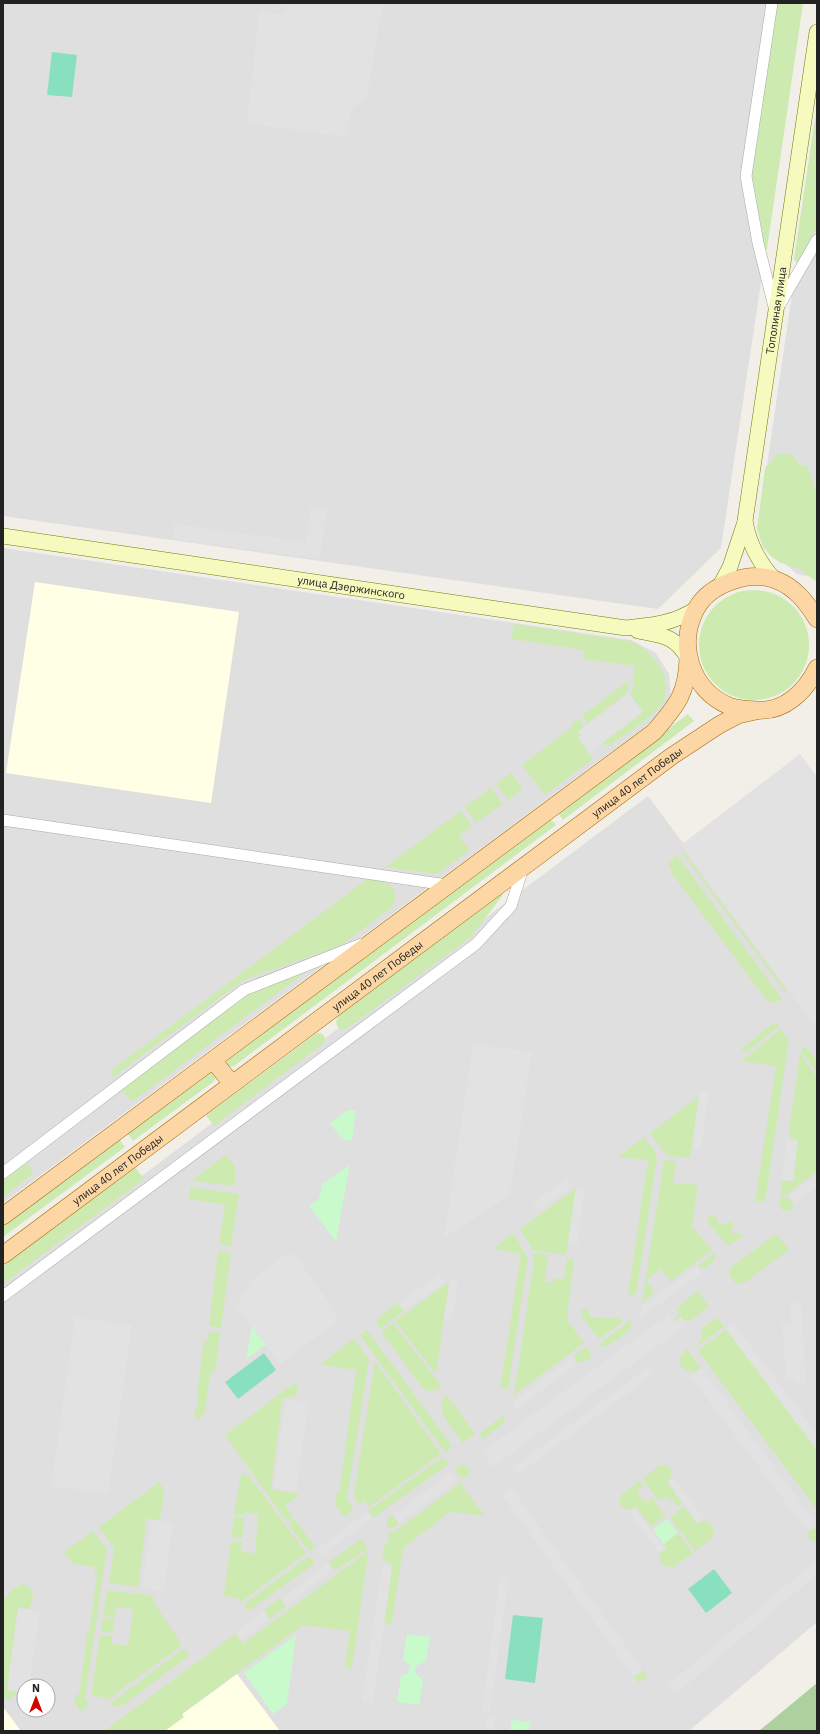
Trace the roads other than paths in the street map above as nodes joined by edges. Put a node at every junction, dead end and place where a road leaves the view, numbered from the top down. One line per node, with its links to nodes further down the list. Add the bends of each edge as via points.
1 (772, 3): 4 (street, via 746,176 758,243)
2 (817, 32): 4 (main road, Тополиная улица)
3 (817, 240): 4 (street)
4 (776, 312): 5 (main road, Тополиная улица)
5 (745, 522): 7 (main road, Тополиная улица, via 748,539 764,568); 8 (main road, via 730,567)
6 (3, 536): 13 (main road, улица Дзержинского)
7 (775, 580): 8 (main road, via 752,577); 9 (main road, via 791,588)
8 (720, 586): 11 (main road)
9 (798, 595): 10 (main road); 12 (main road, via 808,604)
10 (817, 595)
11 (696, 609): 13 (main road, улица Дзержинского, via 661,624); 14 (main road, via 689,626)
12 (817, 619)
13 (626, 628): 14 (main road, via 670,638 683,649)
14 (688, 658): 16 (main road, via 702,687 714,698 730,707); 19 (main road, via 688,677 680,698 654,732)
15 (817, 668): 16 (main road, улица 40 лет Победы, via 802,692 779,706)
16 (760, 710): 18 (main road, улица 40 лет Победы, via 738,715 693,741)
17 (3, 820): 19 (street)
18 (523, 867): 22 (main road, улица 40 лет Победы); 26 (street, via 511,906 476,944)
19 (447, 885): 20 (main road)
20 (379, 937): 21 (main road); 23 (street, via 244,990)
21 (213, 1060): 22 (main road); 24 (main road)
22 (232, 1084): 25 (main road, улица 40 лет Победы)
23 (3, 1173)
24 (3, 1216)
25 (3, 1255)
26 (3, 1296)

